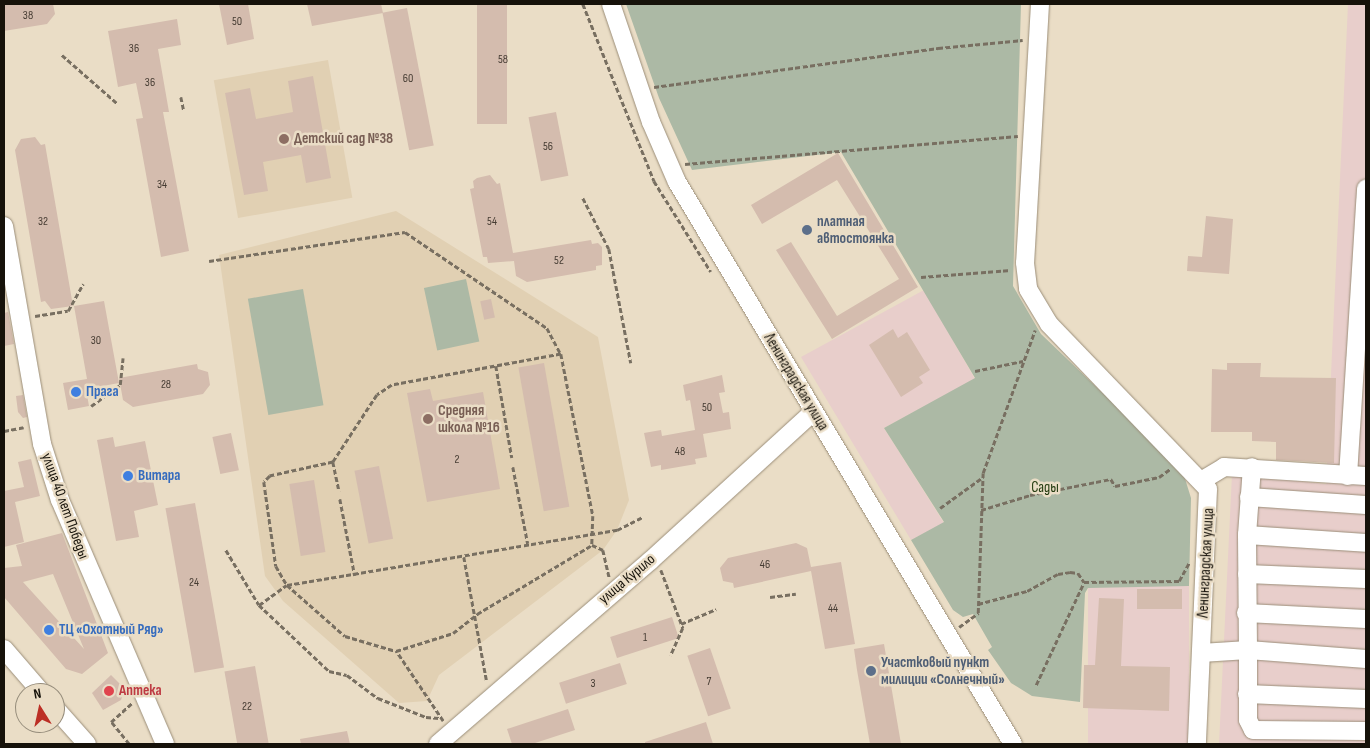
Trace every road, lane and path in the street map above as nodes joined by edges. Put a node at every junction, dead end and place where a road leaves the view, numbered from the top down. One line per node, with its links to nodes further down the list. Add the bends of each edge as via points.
1 (611, 4): 5 (street, Ленинградская улица)
2 (1040, 4): 3 (street, Ленинградская улица)
3 (1038, 39): 5 (path, via 938,48); 9 (street, Ленинградская улица)
4 (62, 55): 7 (path)
5 (640, 90): 10 (street, Ленинградская улица)
6 (181, 97): 8 (path)
7 (118, 104)
8 (184, 111)
9 (1035, 136): 10 (path, via 872,146); 15 (street, Ленинградская улица)
10 (669, 167): 27 (street, Ленинградская улица)
11 (1366, 189): 33 (street)
12 (583, 198): 23 (path, via 609,249)
13 (4, 226): 19 (street, улица 40 лет Победы)
14 (208, 262): 20 (path, via 406,232 547,328)
15 (1026, 275): 16 (path, via 1005,269); 18 (street, Ленинградская улица)
16 (921, 278)
17 (83, 284): 19 (path, via 68,311)
18 (1041, 314): 22 (path); 29 (street, Ленинградская улица)
19 (21, 319): 87 (street, улица 40 лет Победы, via 42,444 60,500)
20 (561, 354): 24 (path); 44 (path)
21 (123, 358): 26 (path, via 120,385)
22 (1023, 361): 25 (path); 35 (path)
23 (631, 362)
24 (496, 366): 28 (path); 30 (path, via 392,385 377,395)
25 (975, 371)
26 (91, 406)
27 (814, 412): 51 (street, улица Курило); 68 (street, Ленинградская улица)
28 (512, 458)
29 (1182, 461): 36 (street, Ленинградская улица); 42 (path, via 1159,477 1115,486 1111,479 1030,495)
30 (333, 462): 37 (path); 57 (path, via 270,476 264,482 276,566)
31 (513, 467): 47 (path)
32 (1252, 467): 33 (street); 36 (street, via 1224,467); 38 (street)
33 (1348, 476): 34 (street)
34 (1366, 476)
35 (983, 477): 41 (path); 42 (path)
36 (1201, 481): 72 (street, Ленинградская улица, via 1208,489 1210,502)
37 (339, 491)
38 (1249, 497): 40 (street); 45 (street)
39 (340, 498): 54 (path)
40 (1366, 505)
41 (940, 508)
42 (981, 510): 62 (path)
43 (643, 518): 44 (path, via 618,530)
44 (595, 533): 47 (path); 48 (path)
45 (1247, 535): 46 (street); 53 (street)
46 (1366, 543)
47 (528, 544): 50 (path)
48 (592, 545): 58 (path, via 603,550); 65 (path)
49 (226, 550): 61 (path)
50 (464, 556): 54 (path); 65 (path)
51 (656, 556): 58 (street, улица Курило); 67 (path)
52 (1190, 561): 56 (path, via 1179,580)
53 (1246, 574): 55 (street); 64 (street)
54 (355, 576): 57 (path)
55 (1366, 579)
56 (1084, 582): 62 (path, via 1078,573 1058,574 1027,591); 76 (path)
57 (287, 585): 61 (path); 71 (path, via 345,636)
58 (612, 591): 78 (street, улица Курило)
59 (796, 594): 60 (path)
60 (770, 597)
61 (259, 604): 81 (path, via 329,671 348,675 378,698 426,717)
62 (978, 604): 68 (path, via 978,614 970,622)
63 (716, 609): 67 (path)
64 (1246, 613): 66 (street); 70 (street)
65 (477, 614): 71 (path, via 452,633); 78 (path)
66 (1366, 619)
67 (681, 624): 73 (path, via 679,645)
68 (946, 632): 89 (street, Ленинградская улица)
69 (4, 649): 75 (street)
70 (1248, 650): 72 (street); 74 (street); 77 (street)
71 (396, 651): 81 (path)
72 (1201, 653): 90 (street, Ленинградская улица)
73 (671, 654)
74 (1366, 659)
75 (33, 683)
76 (1036, 685)
77 (1248, 694): 79 (street); 84 (street, via 1248,720 1253,730)
78 (489, 698): 83 (street, улица Курило)
79 (1366, 699)
80 (133, 702): 86 (path, via 111,722)
81 (440, 718): 83 (path)
82 (65, 719): 85 (street)
83 (452, 731): 88 (street, улица Курило)
84 (1366, 731)
85 (87, 744)
86 (129, 744)
87 (165, 744)
88 (438, 744)
89 (1013, 744)
90 (1197, 744)

